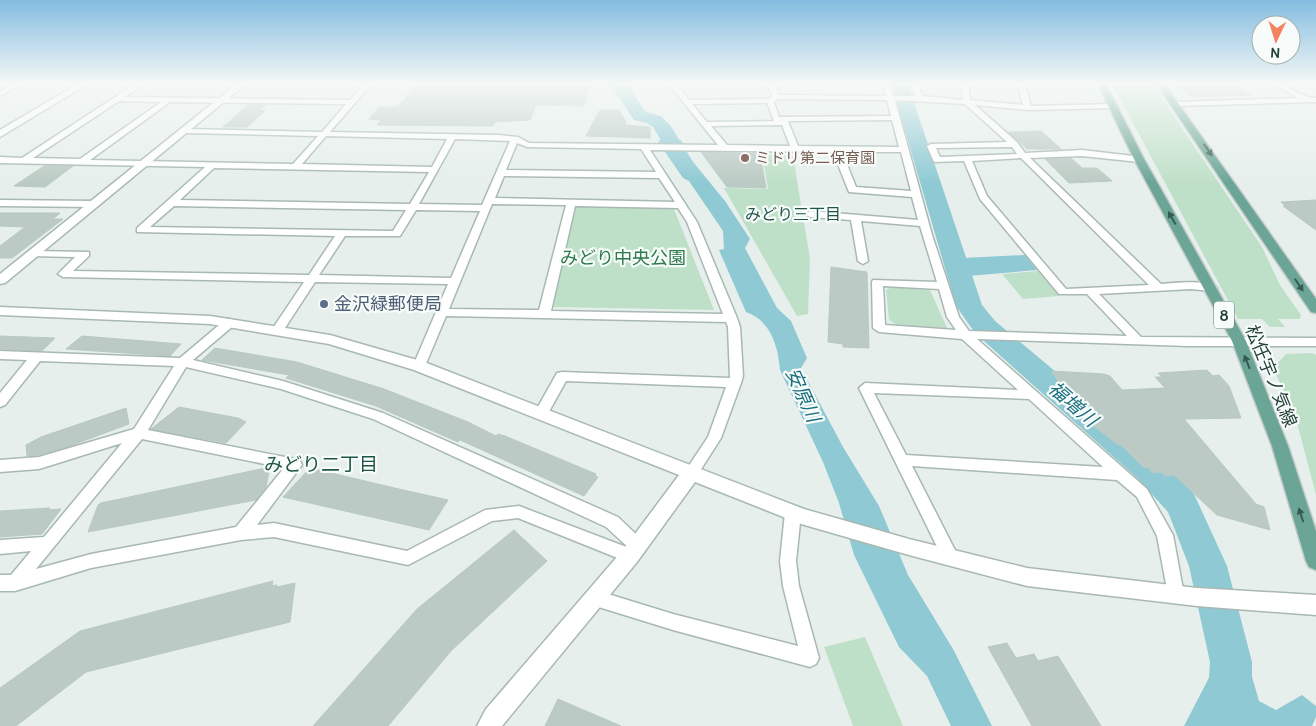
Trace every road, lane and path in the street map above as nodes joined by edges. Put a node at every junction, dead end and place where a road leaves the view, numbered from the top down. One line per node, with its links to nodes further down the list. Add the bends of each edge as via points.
1 (30, 116): 16 (street)
2 (92, 116): 30 (street)
3 (146, 116): 31 (street)
4 (203, 116): 15 (street)
5 (340, 116): 17 (street)
6 (699, 116): 14 (street)
7 (776, 116): 12 (street)
8 (983, 116): 20 (street)
9 (1119, 116): 27 (main road, 松任宇ノ気線 / 8)
10 (1184, 116): 59 (main road, one-way to 59)
11 (896, 118): 12 (street); 25 (street)
12 (776, 119): 13 (street)
13 (784, 123): 14 (street); 23 (street)
14 (705, 124): 22 (street)
15 (184, 131): 17 (street); 32 (street)
16 (0, 134)
17 (324, 134): 18 (street); 34 (street)
18 (452, 137): 19 (street); 35 (street)
19 (515, 139): 21 (street, via 527,145); 36 (street)
20 (1014, 144): 26 (street); 28 (street, via 931,146 937,160)
21 (648, 147): 22 (street); 37 (street)
22 (724, 148): 23 (street)
23 (796, 149): 24 (street)
24 (837, 150): 25 (street); 38 (street, via 852,190)
25 (904, 150): 38 (street)
26 (1023, 156): 27 (street, via 1082,153); 28 (street); 56 (street)
27 (1139, 158): 57 (main road, 松任宇ノ気線 / 8, one-way to 27)
28 (967, 159): 58 (street, via 983,197 1063,292)
29 (0, 160): 30 (street)
30 (25, 160): 31 (street)
31 (80, 163): 32 (street)
32 (141, 165): 33 (street); 42 (street)
33 (211, 166): 34 (street); 40 (street)
34 (294, 168): 35 (street)
35 (435, 170): 45 (street)
36 (500, 173): 37 (street); 43 (street)
37 (662, 176): 44 (street)
38 (916, 194): 48 (street)
39 (0, 203): 42 (street)
40 (172, 203): 45 (street); 49 (street, via 141,230)
41 (571, 203): 43 (street); 44 (street); 62 (street)
42 (95, 204): 50 (street)
43 (487, 205): 45 (street); 54 (street)
44 (681, 205): 63 (street)
45 (412, 207): 49 (street, via 396,234)
46 (810, 214): 47 (street)
47 (856, 218): 48 (street); 51 (street)
48 (924, 223): 55 (street)
49 (342, 233): 53 (street)
50 (33, 254): 52 (street); 53 (street, via 85,254 63,274)
51 (863, 261)
52 (0, 280)
53 (311, 280): 54 (street); 65 (street)
54 (454, 281): 61 (street)
55 (943, 286): 66 (street, via 953,318); 66 (street, via 878,282 880,328)
56 (1158, 288): 57 (street); 58 (street)
57 (1211, 288): 68 (main road, 松任宇ノ気線 / 8)
58 (1090, 291): 67 (street)
59 (1316, 310)
60 (0, 311): 64 (street)
61 (441, 312): 62 (street); 73 (street)
62 (544, 314): 63 (street)
63 (731, 318): 74 (street, via 735,337)
64 (229, 323): 65 (street); 72 (street)
65 (277, 331): 73 (street, via 330,340)
66 (972, 335): 67 (street); 75 (street)
67 (1137, 340): 68 (street)
68 (1239, 341): 69 (street); 89 (main road, 松任宇ノ気線 / 8, one-way to 68, via 1280,446)
69 (1316, 342)
70 (0, 355): 71 (street)
71 (38, 356): 72 (street); 76 (street)
72 (183, 362): 78 (street); 87 (street, via 283,385 378,416 612,522)
73 (419, 366): 77 (street)
74 (735, 383): 77 (street, via 562,376); 81 (street, via 714,438)
75 (1033, 395): 79 (street, via 865,388); 82 (street)
76 (0, 402)
77 (541, 414): 81 (street)
78 (139, 433): 80 (street, via 39,463); 84 (street, via 295,464); 85 (street)
79 (901, 460): 82 (street); 88 (street)
80 (0, 466)
81 (691, 472): 83 (street); 87 (street)
82 (1121, 474): 91 (street, via 1142,493 1165,535)
83 (793, 513): 88 (street); 92 (street, via 788,561 791,586 810,658)
84 (241, 533): 87 (street, via 274,530 408,558 490,515 519,512); 90 (street, via 91,561)
85 (49, 543): 86 (street); 90 (street)
86 (0, 547)
87 (634, 551): 92 (street)
88 (951, 558): 91 (street, via 1026,577)
89 (1316, 561)
90 (7, 583)
91 (1175, 595): 93 (street)
92 (595, 598): 94 (street)
93 (1316, 605)
94 (488, 726)

